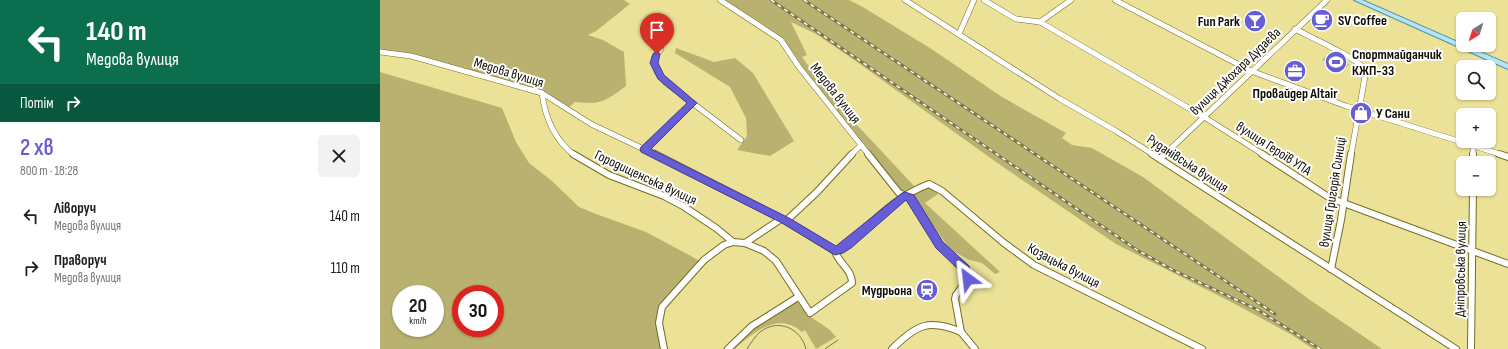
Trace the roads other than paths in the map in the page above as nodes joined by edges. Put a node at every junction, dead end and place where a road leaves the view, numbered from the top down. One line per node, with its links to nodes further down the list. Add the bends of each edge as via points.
1 (720, 0): 22 (street, Медова вулиця, via 781,40 799,67)
2 (905, 0): 11 (street, Руданівська вулиця)
3 (974, 0): 11 (street)
4 (984, 0): 9 (street, via 1016,19)
5 (1071, 0): 9 (street)
6 (1115, 0): 15 (street)
7 (1327, 0): 10 (street, вулиця Джохара Дудаєва)
8 (1357, 0): 14 (main road)
9 (1040, 22): 19 (street, вулиця Героїв УПА)
10 (1295, 29): 15 (street, вулиця Джохара Дудаєва); 18 (street, вулиця Григорія Синиці, via 1355,60 1365,68)
11 (959, 34): 26 (street, Руданівська вулиця)
12 (665, 36): 17 (street, via 661,40 661,49 655,56 656,67 665,82)
13 (380, 52): 16 (street, Медова вулиця, via 411,56)
14 (1508, 67)
15 (1251, 71): 18 (street); 19 (street, вулиця Джохара Дудаєва)
16 (542, 94): 24 (street, Медова вулиця, via 590,124); 31 (street, Городищенська вулиця, via 544,110 552,131 558,141 575,156 609,175 683,206)
17 (692, 103): 20 (street); 24 (street)
18 (1357, 109): 21 (street); 29 (street, вулиця Григорія Синиці)
19 (1204, 117): 26 (street, вулиця Джохара Дудаєва); 29 (street, вулиця Героїв УПА, via 1330,198)
20 (741, 140)
21 (1456, 141)
22 (861, 145): 27 (street, Медова вулиця, via 899,194); 30 (street, via 817,192)
23 (1479, 148): 25 (street)
24 (644, 149): 30 (street, Медова вулиця)
25 (1508, 157)
26 (1160, 160): 36 (street, Руданівська вулиця)
27 (905, 195): 33 (street, via 848,245); 38 (street, Медова вулиця, via 911,198 940,245 966,269 968,279 955,298); 43 (street, Козацька вулиця, via 929,184 942,190 1034,265)
28 (1473, 196): 34 (street, Дніпровська вулиця)
29 (1344, 204): 34 (street, вулиця Героїв УПА); 36 (street, вулиця Григорія Синиці)
30 (783, 220): 32 (street); 33 (street, Медова вулиця)
31 (733, 242): 32 (street); 39 (street, via 722,246 702,262 662,307 659,329)
32 (745, 243): 37 (street, via 770,255 792,284)
33 (835, 251): 37 (street, via 851,274 852,283 810,313)
34 (1472, 251): 35 (street, вулиця Героїв УПА); 45 (street, Дніпровська вулиця)
35 (1508, 264)
36 (1331, 269): 44 (street, Руданівська вулиця)
37 (798, 298): 40 (street, via 752,326)
38 (960, 332): 41 (street, via 950,327 923,325 909,333); 42 (street)
39 (664, 349)
40 (728, 349)
41 (892, 349)
42 (975, 349)
43 (1202, 349)
44 (1456, 349)
45 (1471, 349)

